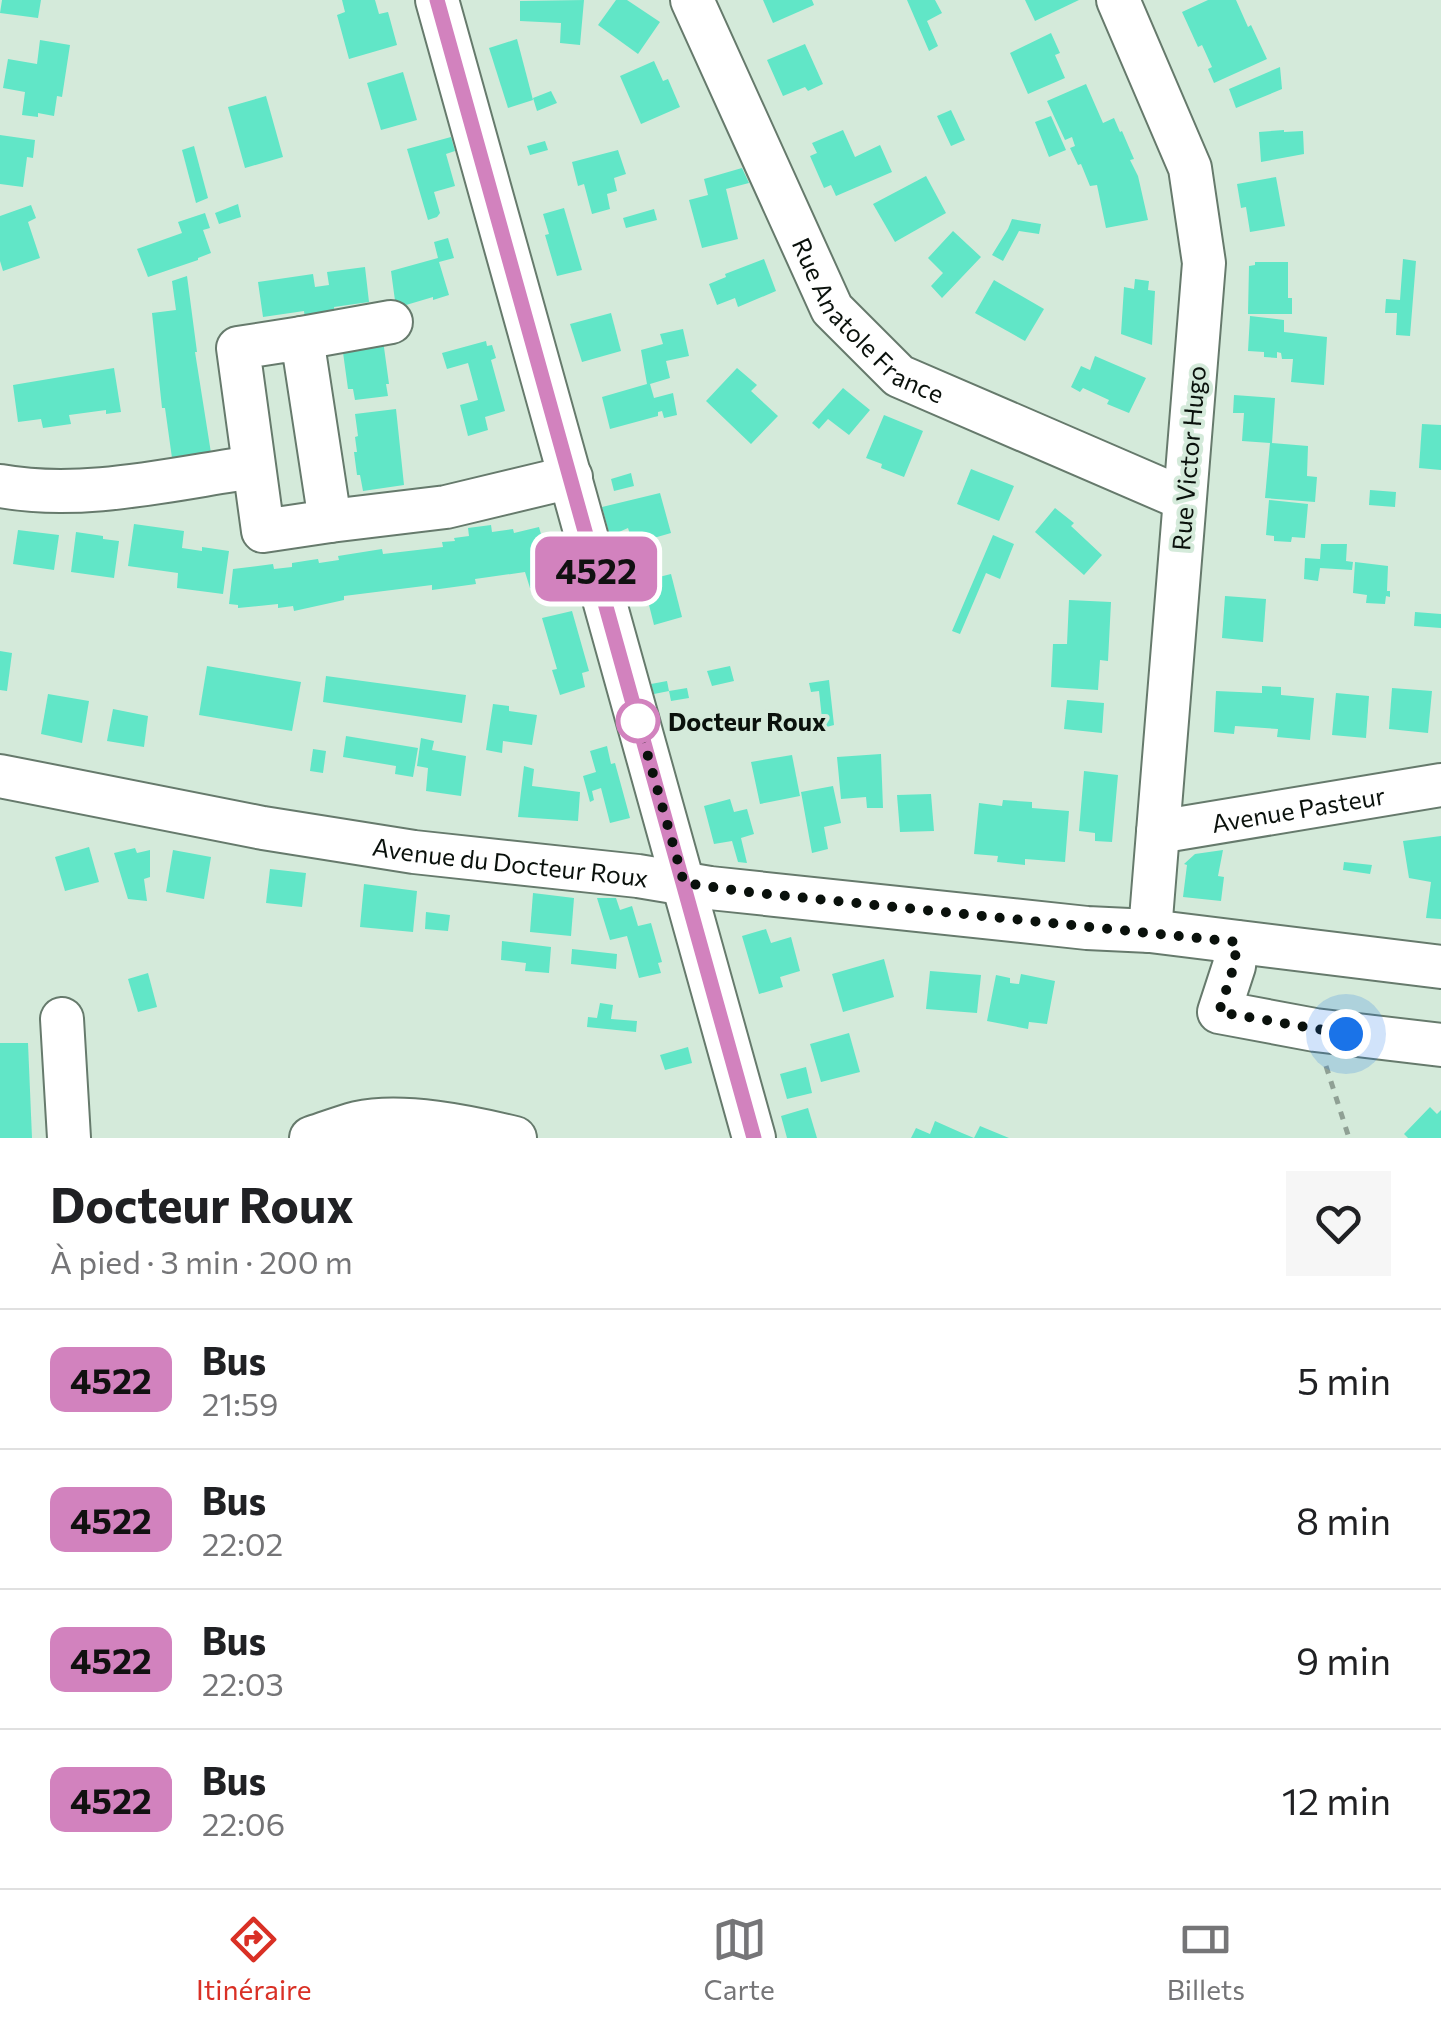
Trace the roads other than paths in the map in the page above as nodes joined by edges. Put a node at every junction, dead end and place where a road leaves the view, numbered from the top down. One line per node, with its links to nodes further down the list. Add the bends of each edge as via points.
1 (437, 0): 7 (street)
2 (692, 0): 9 (street, Rue Anatole France, via 832,309 899,376)
3 (1118, 0): 9 (street, Rue Victor Hugo, via 1190,168 1204,263)
4 (391, 322): 5 (street)
5 (302, 338): 6 (street, via 238,348); 10 (street)
6 (254, 466): 8 (street, via 72,490); 10 (street, via 263,531)
7 (570, 477): 10 (street, via 446,506); 14 (street)
8 (0, 486)
9 (1184, 499): 13 (street, Rue Victor Hugo)
10 (330, 522)
11 (0, 776): 14 (street, Avenue du Docteur Roux, via 414,852)
12 (1441, 785): 13 (street, Avenue Pasteur)
13 (1158, 832): 15 (street, Rue Victor Hugo)
14 (684, 883): 15 (street, Avenue du Docteur Roux); 20 (street)
15 (1150, 932): 16 (street, Avenue du Docteur Roux)
16 (1237, 942): 17 (street, Avenue du Docteur Roux); 19 (street, via 1219,1012)
17 (1441, 967)
18 (62, 1019): 21 (street)
19 (1441, 1045)
20 (741, 1093): 24 (street); 25 (street)
21 (69, 1138)
22 (312, 1138): 23 (street, via 360,1122 414,1120)
23 (515, 1138)
24 (732, 1138)
25 (754, 1138)

